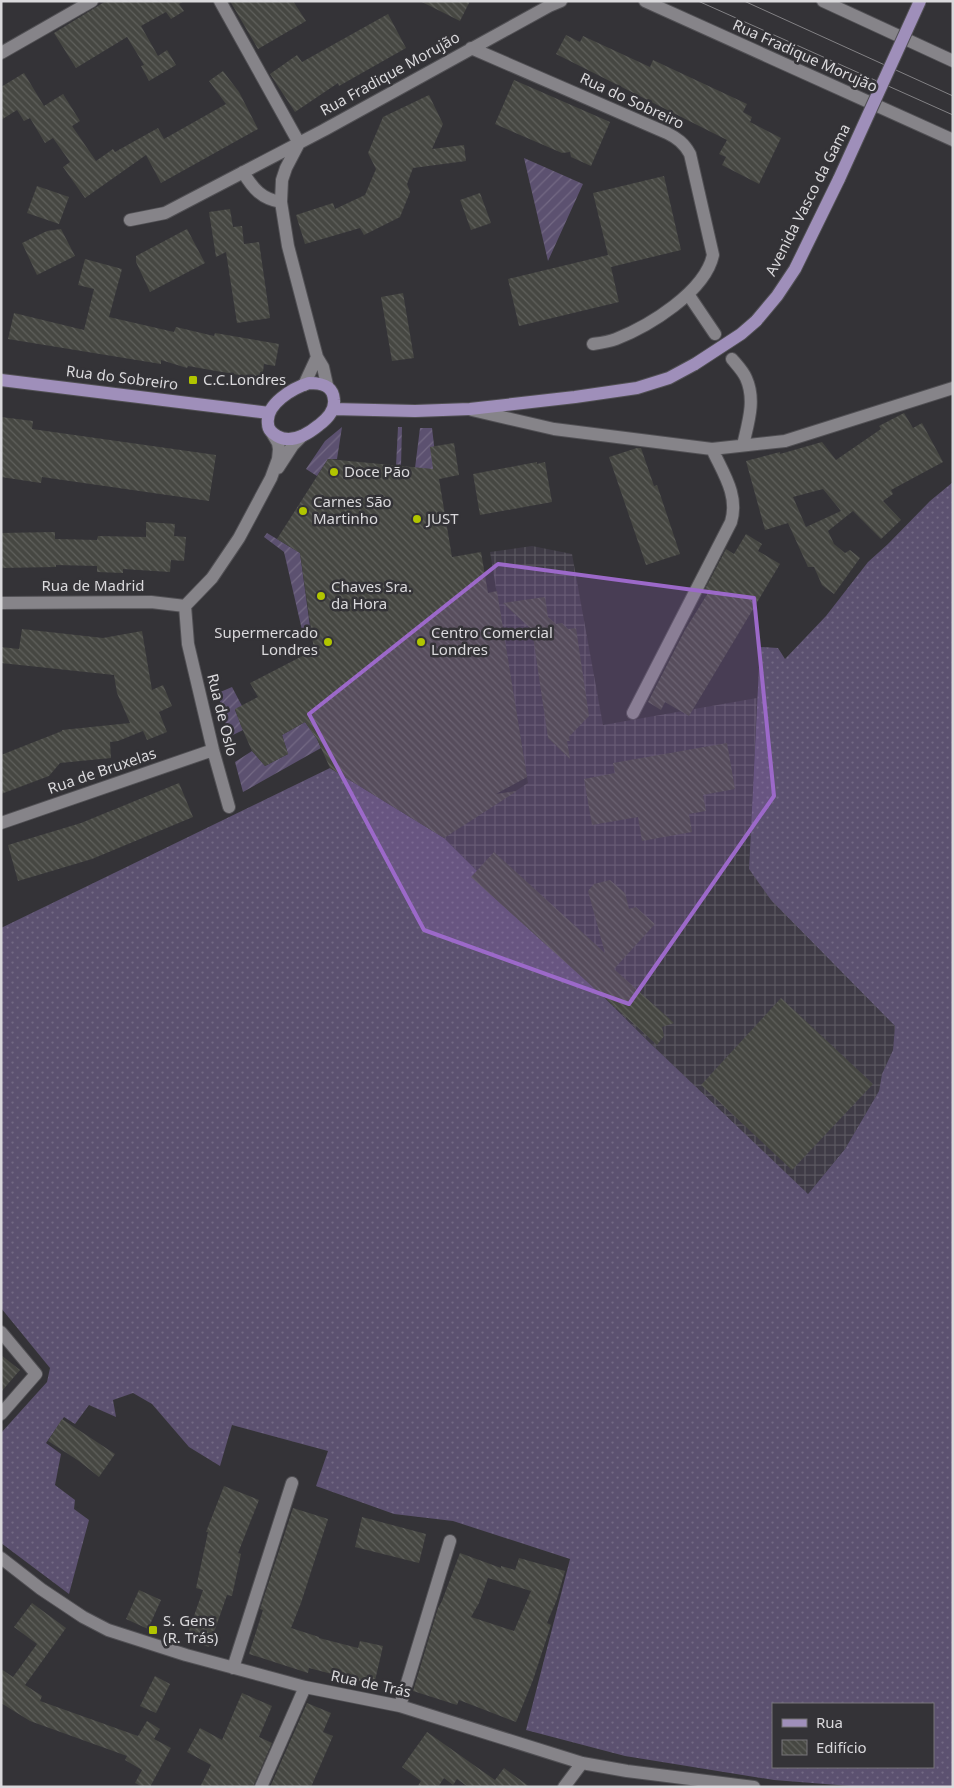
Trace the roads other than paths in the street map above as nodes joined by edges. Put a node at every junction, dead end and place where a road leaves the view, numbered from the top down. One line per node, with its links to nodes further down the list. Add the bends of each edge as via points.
1 (92, 1): 8 (street)
2 (220, 1): 11 (street)
3 (645, 1): 10 (street, Rua Fradique Morujão)
4 (823, 1): 9 (street)
5 (920, 1): 24 (main road, Avenida Vasco da Gama, bridge, via 795,269 756,321 741,334 669,378 637,388)
6 (553, 3): 7 (street, Rua Fradique Morujão)
7 (471, 48): 11 (street, Rua Fradique Morujão); 15 (street, Rua do Sobreiro, via 678,138 686,146 713,255 706,273)
8 (1, 53)
9 (953, 60)
10 (953, 140)
11 (299, 143): 12 (street, Rua Fradique Morujão); 13 (street, via 282,180)
12 (243, 172): 13 (street, via 255,191); 14 (street, Rua Fradique Morujão, via 165,214)
13 (281, 202): 18 (street, via 288,246)
14 (130, 220)
15 (688, 294): 16 (street); 17 (street, Rua do Sobreiro, via 633,331 614,340)
16 (715, 334)
17 (593, 344)
18 (317, 356): 21 (street); 22 (street)
19 (732, 358): 31 (street, via 746,378 749,389 750,410)
20 (1, 380): 27 (main road, Rua do Sobreiro)
21 (304, 385): 22 (main road); 27 (main road, via 282,396)
22 (327, 385): 25 (main road, via 334,399)
23 (953, 388): 31 (street, via 785,441)
24 (550, 400): 26 (main road, Avenida Vasco da Gama); 28 (street, via 536,405 531,416 539,424)
25 (333, 409): 26 (main road); 30 (main road, via 320,424)
26 (470, 409): 28 (street)
27 (269, 413): 29 (main road, via 267,422)
28 (554, 429): 32 (street)
29 (272, 433): 30 (main road, via 291,440); 33 (street, via 279,450)
30 (302, 436): 33 (street)
31 (743, 445): 32 (street)
32 (712, 448): 36 (street, via 734,500 731,522)
33 (271, 478): 35 (street, via 239,538 212,578)
34 (1, 603): 35 (street, Rua de Madrid, via 151,602)
35 (185, 606): 37 (street, Rua de Oslo, via 188,644)
36 (633, 713)
37 (213, 750): 38 (street, Rua de Oslo); 39 (street, Rua de Bruxelas)
38 (229, 807)
39 (1, 824)
40 (1, 1332): 41 (street, via 36,1374)
41 (1, 1414)
42 (292, 1482): 45 (street)
43 (450, 1541): 47 (street)
44 (1, 1558): 45 (street, Rua de Trás, via 41,1589 108,1630)
45 (233, 1668): 46 (street, Rua de Trás)
46 (305, 1686): 47 (street, Rua de Trás); 49 (street)
47 (400, 1706): 48 (street, Rua de Trás)
48 (582, 1763): 50 (street); 51 (street, Rua de Trás)
49 (261, 1787)
50 (564, 1787)
51 (754, 1787)

